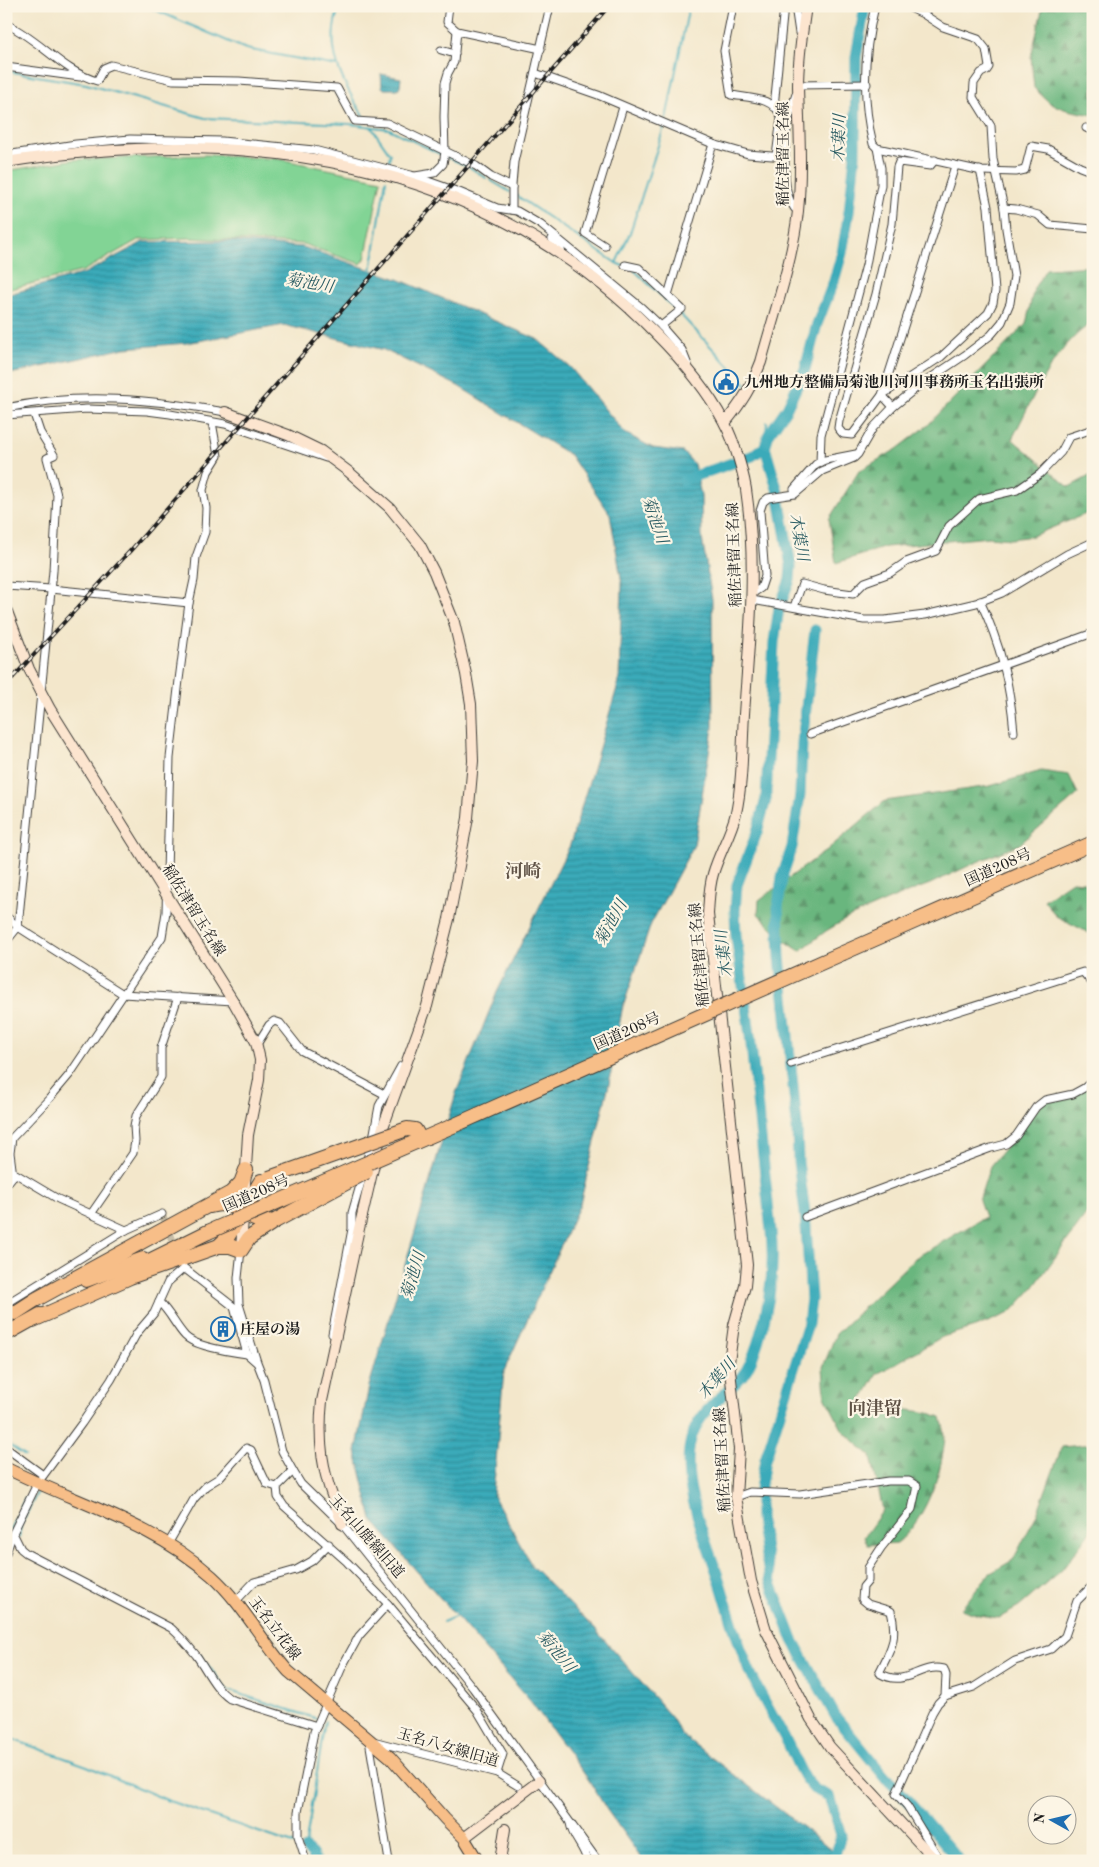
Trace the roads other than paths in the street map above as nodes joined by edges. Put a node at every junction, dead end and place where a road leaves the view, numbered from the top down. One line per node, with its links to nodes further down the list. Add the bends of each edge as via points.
1 (449, 6): 10 (street, via 447,22)
2 (550, 6): 12 (street)
3 (733, 6): 21 (street, via 724,51 731,95 764,100)
4 (784, 6): 21 (street)
5 (796, 6): 11 (street)
6 (806, 6): 11 (main road, 稲佐津留玉名線)
7 (875, 6): 18 (street, via 868,36)
8 (906, 6): 32 (street, via 943,27 983,43 989,67 974,83 973,97 991,126)
9 (6, 24): 17 (street)
10 (457, 32): 12 (street); 14 (street)
11 (800, 39): 19 (main road, 稲佐津留玉名線)
12 (541, 49): 16 (street)
13 (441, 50): 14 (street)
14 (455, 54): 24 (street, via 445,83)
15 (6, 67): 17 (street)
16 (536, 73): 20 (street); 35 (street, via 514,162)
17 (86, 78): 24 (street, via 97,82 104,68 111,65 173,80 337,88 355,121 387,123)
18 (865, 84): 19 (street); 23 (street, via 868,124)
19 (801, 85): 27 (street, via 789,113); 38 (main road, 稲佐津留玉名線)
20 (623, 107): 22 (street); 41 (street, via 585,232)
21 (774, 107): 26 (street, via 781,118)
22 (713, 144): 26 (street, via 748,154); 44 (street)
23 (877, 148): 28 (street); 58 (street, via 881,168 873,227 866,265 820,435)
24 (445, 152): 34 (street, via 443,164 434,173); 35 (street)
25 (6, 155): 34 (street, via 130,139 222,141 314,150)
26 (776, 156): 27 (street)
27 (785, 157): 38 (street, via 786,188)
28 (935, 160): 30 (street); 47 (street, via 930,166 899,162 897,167 892,224 876,294 839,421 838,428 843,434 852,435)
29 (6, 162): 42 (main road, via 64,154 155,148 276,152 313,158 380,173 456,199 518,227)
30 (955, 166): 31 (street); 47 (street)
31 (980, 170): 32 (street); 47 (street, via 988,207 993,304 988,313 941,357)
32 (995, 170): 33 (street, via 1025,170 1031,146 1048,149); 36 (street)
33 (1093, 172)
34 (414, 176): 37 (street, via 498,208)
35 (512, 188): 37 (street)
36 (1004, 208): 40 (street, via 1038,215 1050,225); 48 (street, via 1014,276 1010,303 1002,322 991,335)
37 (512, 210): 39 (street)
38 (798, 212): 54 (main road, 稲佐津留玉名線, via 761,362 744,399)
39 (541, 225): 42 (street, via 561,249); 45 (street)
40 (1093, 229)
41 (605, 246)
42 (562, 255): 46 (main road, via 638,316)
43 (625, 265): 44 (street, via 639,268)
44 (668, 295): 45 (street, via 682,309)
45 (661, 326): 46 (street, via 682,350)
46 (688, 371): 54 (main road)
47 (882, 395): 48 (street)
48 (894, 407): 56 (street, via 874,428)
49 (6, 408): 50 (street, via 62,400 112,398 160,401)
50 (225, 412): 57 (main road, via 288,436 321,451)
51 (34, 414): 52 (street); 53 (street, via 87,409 147,411); 62 (street, via 54,455 47,458 57,495)
52 (6, 415)
53 (212, 422): 57 (street, via 255,433); 65 (street, via 218,456 208,472 204,490 205,532 196,557)
54 (724, 423): 63 (main road, 稲佐津留玉名線, via 747,492 752,532)
55 (1093, 429): 66 (street, via 1070,437 1040,474 1017,490 979,499 950,526 936,551 906,562 890,574 864,582 853,594 802,584)
56 (858, 454): 58 (street); 59 (street, via 822,472)
57 (336, 462): 82 (main road, via 371,489 420,544 454,622 471,704 473,760 468,818 449,918)
58 (820, 462): 59 (street, via 792,491)
59 (792, 496): 63 (street, via 768,498 763,502 760,511 765,581)
60 (1093, 542): 64 (street, via 1066,554 1002,593)
61 (6, 586): 62 (street)
62 (52, 589): 65 (street); 70 (street)
63 (752, 597): 66 (street); 116 (main road, 稲佐津留玉名線, via 736,812 712,877 709,895 747,1266 730,1346 730,1378 739,1449)
64 (980, 601): 66 (street, via 942,612 878,620); 69 (street, via 994,630)
65 (189, 603): 74 (street, via 170,758)
66 (794, 607)
67 (6, 609): 70 (main road, 稲佐津留玉名線)
68 (1093, 634): 69 (street)
69 (1004, 666): 71 (street); 72 (street)
70 (40, 692): 74 (main road, 稲佐津留玉名線); 76 (street)
71 (1014, 732)
72 (810, 734)
73 (1093, 843): 87 (highway, 国道208号, bridge)
74 (166, 894): 79 (street, via 162,937); 81 (main road, 稲佐津留玉名線)
75 (6, 916): 76 (street)
76 (18, 927): 77 (street); 79 (street)
77 (6, 942)
78 (1093, 984): 84 (street, via 1084,972)
79 (123, 994): 80 (street); 89 (street, via 70,1074 12,1138)
80 (178, 997): 81 (street); 96 (street, via 162,1048 161,1077 136,1116 133,1153)
81 (233, 1000): 83 (main road, 稲佐津留玉名線)
82 (420, 1027): 86 (street, via 414,1032 390,1089); 108 (main road, via 382,1130)
83 (256, 1042): 86 (street, via 274,1021 280,1023 302,1051); 90 (main road, 稲佐津留玉名線, via 260,1060 259,1080 248,1135)
84 (791, 1064)
85 (1093, 1080): 98 (street, via 1073,1094 1045,1100 1006,1144)
86 (384, 1094): 108 (street, via 352,1213 352,1229 334,1321)
87 (455, 1125): 88 (highway, 国道208号, bridge); 99 (highway, bridge, via 438,1137)
88 (420, 1139): 92 (highway, bridge, via 415,1130 407,1130); 102 (highway, 国道208号, bridge)
89 (9, 1166): 91 (street)
90 (246, 1170): 92 (highway, via 251,1177); 94 (highway, via 241,1183 231,1193); 95 (main road, 稲佐津留玉名線)
91 (13, 1176): 93 (street); 96 (street, via 16,1174)
92 (265, 1179): 95 (highway)
93 (6, 1185)
94 (206, 1206): 95 (highway, via 222,1204); 105 (highway, via 35,1300)
95 (242, 1212): 99 (highway, via 257,1221); 101 (highway); 103 (main road, 稲佐津留玉名線)
96 (91, 1214): 100 (street)
97 (162, 1214): 100 (street)
98 (805, 1217)
99 (275, 1221): 103 (highway, via 249,1238)
100 (126, 1230): 105 (street)
101 (219, 1246): 103 (highway); 106 (highway, via 130,1277)
102 (175, 1248): 105 (highway, 国道208号); 106 (highway, 国道208号, via 52,1307)
103 (240, 1250): 110 (street, 玉名山鹿線旧道, via 239,1304)
104 (159, 1302): 109 (street, via 186,1337 211,1348); 109 (street, via 168,1282 184,1268 234,1307); 114 (street, via 111,1380)
105 (9, 1311)
106 (33, 1320): 107 (highway, 国道208号)
107 (6, 1334)
108 (334, 1349): 117 (main road, via 322,1401 320,1440 328,1484)
109 (247, 1354): 110 (street)
110 (256, 1362): 113 (street, 玉名山鹿線旧道, via 264,1380 282,1451)
111 (6, 1448): 114 (street)
112 (6, 1468): 114 (main road, 玉名立花線)
113 (292, 1471): 115 (street); 117 (street, 玉名山鹿線旧道)
114 (40, 1479): 118 (street); 119 (main road, 玉名立花線, via 131,1522)
115 (277, 1487): 119 (street, via 267,1484 251,1450 246,1448 219,1478 194,1499); 120 (street, via 284,1506)
116 (736, 1497): 125 (street, via 750,1492 800,1494 888,1481 909,1481 917,1486 915,1504 868,1568 862,1599 891,1611 894,1622 893,1644 879,1673 887,1678 907,1678 930,1668 944,1669); 141 (main road, 稲佐津留玉名線, via 751,1581 766,1630 811,1719 830,1747)
117 (342, 1524): 130 (street, 玉名山鹿線旧道, via 473,1688)
118 (14, 1533): 121 (street); 127 (street, via 21,1549 171,1628 195,1654 221,1693 230,1699)
119 (168, 1544): 123 (main road, 玉名立花線, via 197,1563)
120 (329, 1544): 123 (street, via 312,1561 296,1570 254,1582); 124 (street)
121 (6, 1552)
122 (1093, 1585): 125 (street, via 1077,1601 1065,1636 1051,1649 1015,1660 974,1687)
123 (236, 1601): 126 (main road, 玉名立花線, via 288,1671)
124 (388, 1604): 126 (street, via 359,1636); 129 (street, via 478,1710 503,1754)
125 (945, 1696): 141 (street, via 932,1713 896,1794)
126 (328, 1700): 127 (street); 128 (main road, 玉名立花線)
127 (317, 1726): 135 (street, via 298,1812 298,1836)
128 (369, 1740): 129 (street, 玉名八女線旧道); 134 (main road, 玉名立花線, via 390,1757); 136 (street)
129 (497, 1773): 131 (street, 玉名八女線旧道)
130 (539, 1780): 132 (street); 134 (main road)
131 (518, 1786)
132 (570, 1821): 139 (street, via 571,1832 585,1852); 140 (street)
133 (505, 1829): 138 (main road)
134 (464, 1838): 137 (main road, 玉名立花線)
135 (306, 1861)
136 (389, 1861)
137 (478, 1861)
138 (500, 1861)
139 (587, 1861)
140 (598, 1861)
141 (938, 1861)

